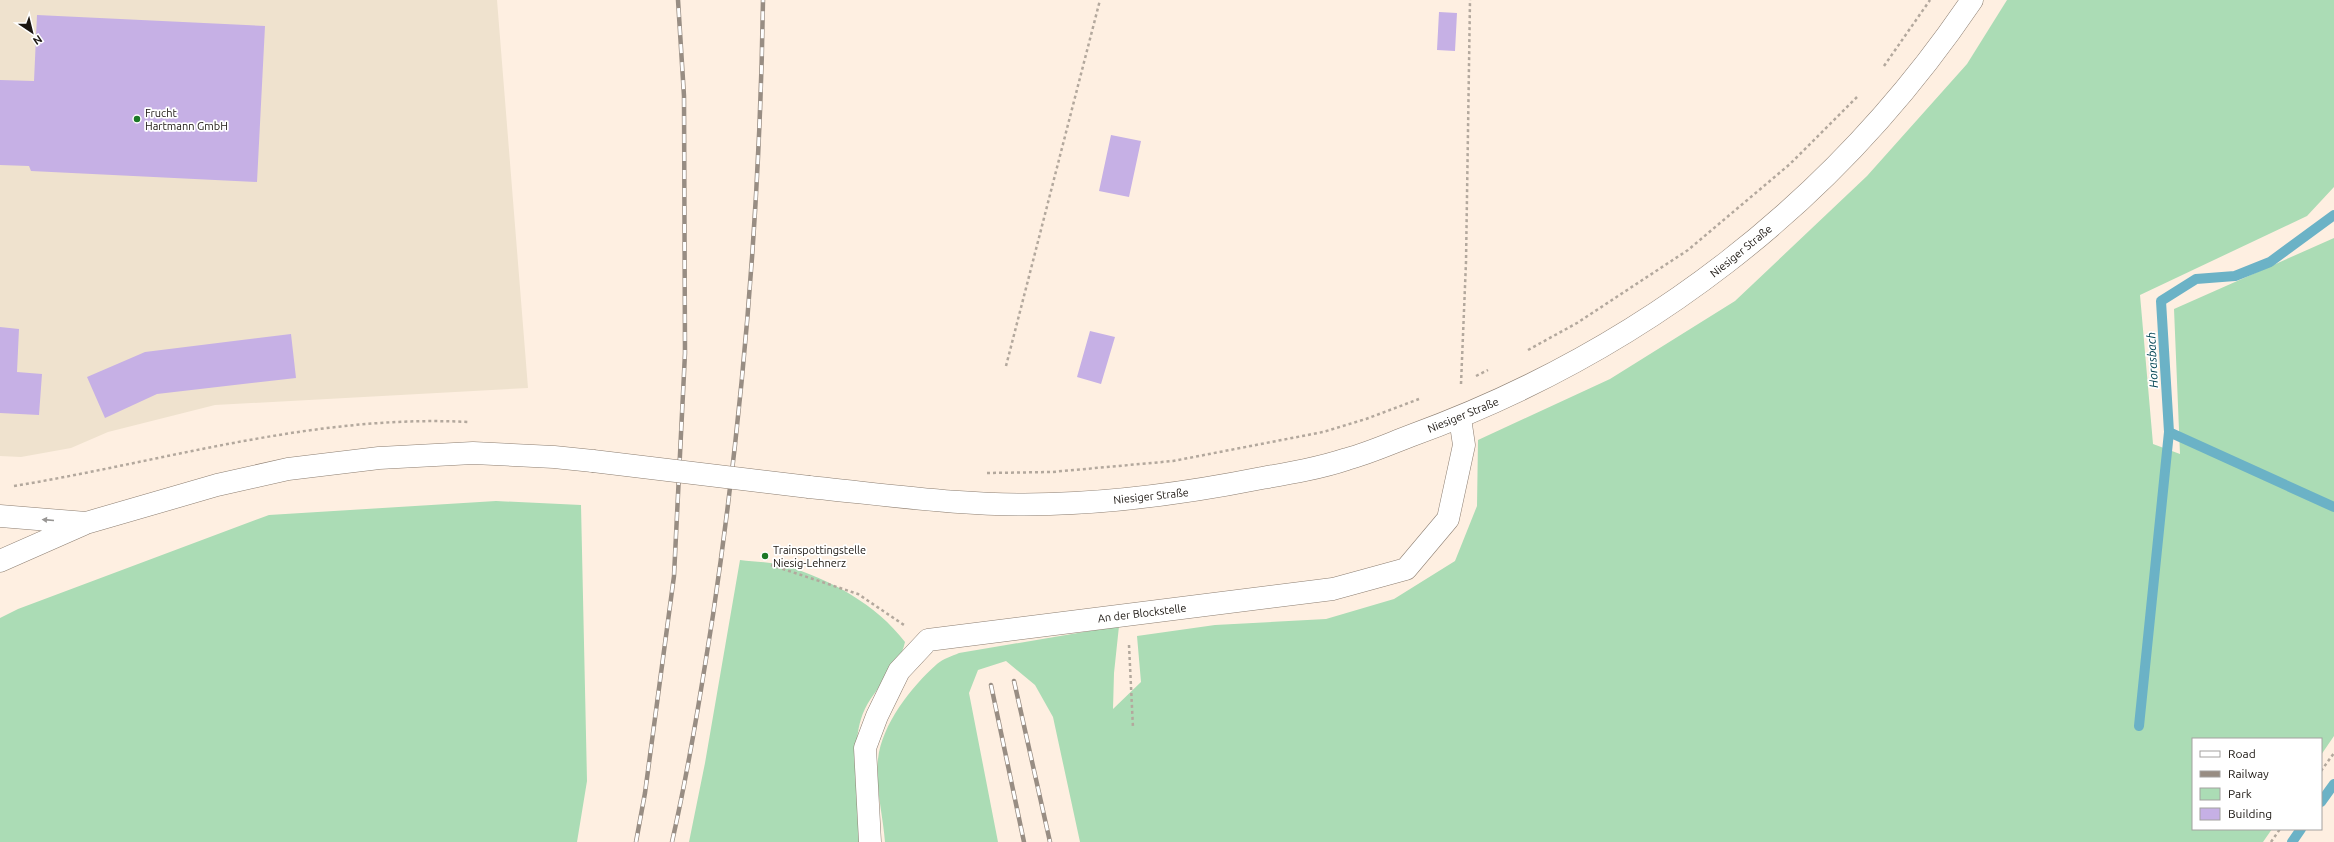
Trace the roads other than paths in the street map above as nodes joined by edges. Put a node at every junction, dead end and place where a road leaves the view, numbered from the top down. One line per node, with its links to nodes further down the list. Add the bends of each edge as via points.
1 (1972, 0): 2 (main road, Niesiger Straße, via 1941,46 1845,159 1742,252 1692,290 1579,362)
2 (1460, 418): 4 (main road, Niesiger Straße, bridge, via 1348,459 1200,490 1123,500 1047,504 963,502 554,457 472,453 371,459 288,470 217,485); 6 (main road, An der Blockstelle, via 1464,445 1448,518 1406,569 1332,589 928,640 899,671 865,748)
3 (0, 516): 4 (main road, one-way to 3)
4 (86, 523): 5 (main road)
5 (0, 561)
6 (870, 842)

